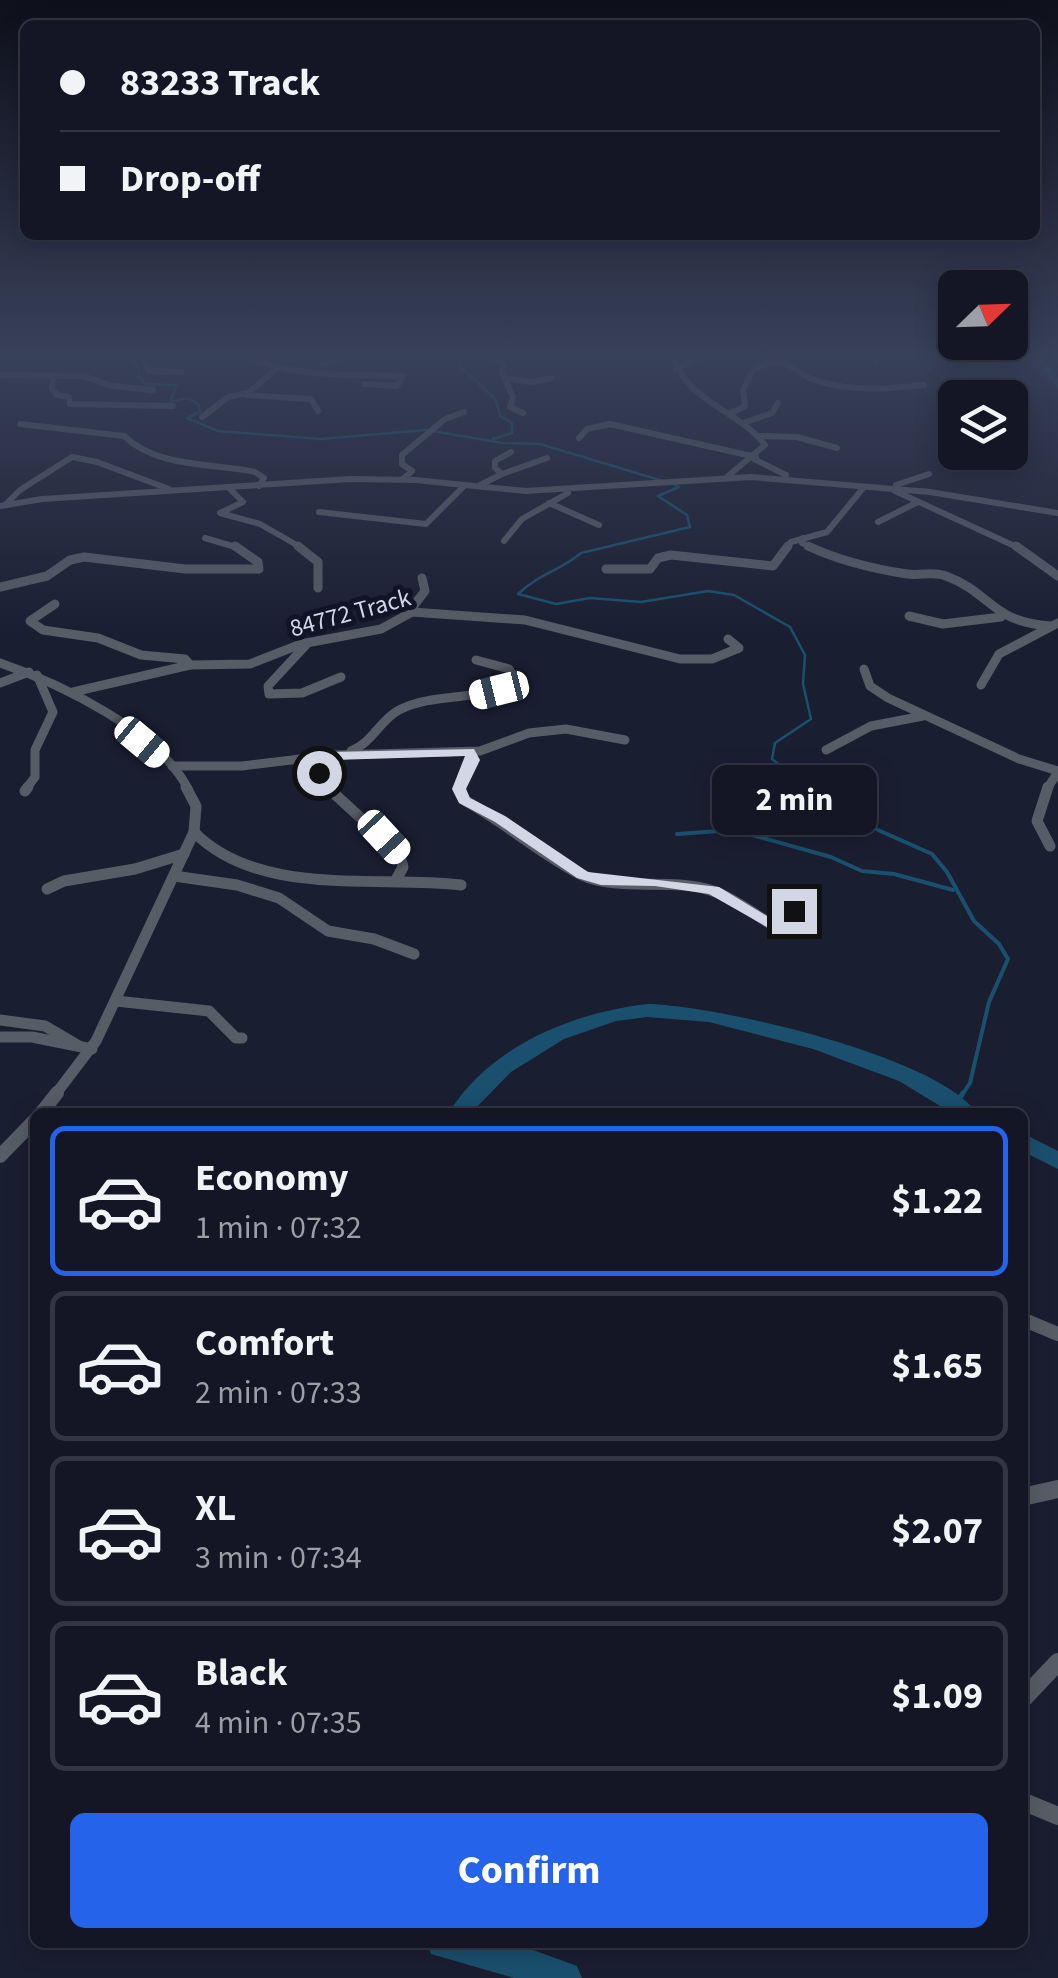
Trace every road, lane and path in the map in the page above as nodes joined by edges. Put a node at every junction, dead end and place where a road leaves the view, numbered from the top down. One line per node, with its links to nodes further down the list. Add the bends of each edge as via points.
1 (146, 450): 13 (street, via 255,472 264,478)
2 (408, 450): 11 (street, via 402,464 412,471)
3 (722, 450): 7 (street)
4 (763, 450): 7 (street)
5 (511, 452): 8 (street, via 495,462)
6 (547, 458): 8 (street)
7 (755, 458): 10 (street); 12 (street)
8 (502, 474): 14 (street)
9 (930, 474): 19 (street)
10 (724, 478): 12 (street); 17 (street)
11 (403, 479): 13 (street); 14 (street)
12 (794, 479): 16 (street)
13 (259, 486): 15 (street)
14 (468, 486): 17 (street); 23 (street, via 426,524)
15 (228, 487): 18 (street); 34 (street, via 243,502 220,513 284,534 318,562)
16 (864, 488): 19 (street); 28 (street, via 824,534)
17 (571, 490): 21 (street)
18 (170, 491): 22 (street); 22 (street, via 67,458)
19 (895, 491): 20 (street); 24 (street)
20 (918, 502): 25 (street); 31 (street, via 1016,546)
21 (549, 503): 26 (street); 29 (street, via 517,523)
22 (3, 505)
23 (319, 512)
24 (1058, 513)
25 (878, 522)
26 (599, 525)
27 (206, 538): 33 (street, via 238,547 259,568 186,569 84,557 47,576)
28 (803, 538): 30 (street, via 786,545 771,567 671,555 650,569); 38 (street, via 811,548 870,565 945,575)
29 (504, 541)
30 (606, 568)
31 (1058, 576)
32 (422, 578): 36 (street, via 425,591)
33 (0, 587)
34 (318, 588)
35 (55, 604): 44 (street, via 30,622)
36 (408, 613): 40 (street, 84772 Track, via 525,620 680,659 712,660 739,648); 41 (street, 84772 Track, via 380,629)
37 (909, 616): 38 (street, via 944,624)
38 (1000, 617): 39 (street)
39 (1054, 624): 49 (street, via 1000,654)
40 (728, 639)
41 (309, 642): 44 (street, 84772 Track, via 243,665); 47 (street, via 268,694 302,693)
42 (476, 660): 55 (street, via 509,668 516,681 401,709 366,746)
43 (0, 663): 46 (street)
44 (190, 665): 50 (street, 84772 Track)
45 (864, 670): 51 (street, via 876,690)
46 (33, 673): 48 (street); 50 (street); 58 (street, via 53,712 35,750 35,778)
47 (341, 676)
48 (0, 684)
49 (980, 685)
50 (73, 692): 56 (street)
51 (922, 716): 53 (street, via 866,728); 57 (street)
52 (625, 740): 54 (street, via 555,729)
53 (826, 750)
54 (470, 752): 55 (street); 66 (street, via 473,760 459,789 464,800 582,875 714,890 774,926)
55 (331, 756): 56 (street); 63 (street, via 320,780 399,854 404,867)
56 (172, 766): 59 (street, via 198,800)
57 (1058, 772): 60 (street, via 1038,822)
58 (24, 791)
59 (194, 832): 61 (street); 63 (street, via 212,854 268,872)
60 (1050, 846)
61 (184, 854): 62 (street); 65 (street)
62 (174, 876): 67 (street, via 280,898 328,931); 68 (street)
63 (397, 878): 64 (street)
64 (461, 885)
65 (47, 889)
66 (808, 908)
67 (414, 954)
68 (116, 1002): 71 (street, via 209,1012); 72 (street)
69 (0, 1020): 72 (street, via 52,1028)
70 (0, 1036): 72 (street)
71 (242, 1038)
72 (87, 1048): 73 (street)
73 (45, 1108)
74 (30, 1125): 75 (street)
75 (0, 1156)
76 (1028, 1323): 77 (street)
77 (1058, 1334)
78 (1058, 1489): 79 (street)
79 (1028, 1496)
80 (1058, 1662): 81 (street)
81 (1028, 1694)
82 (1028, 1804): 83 (street)
83 (1058, 1816)

